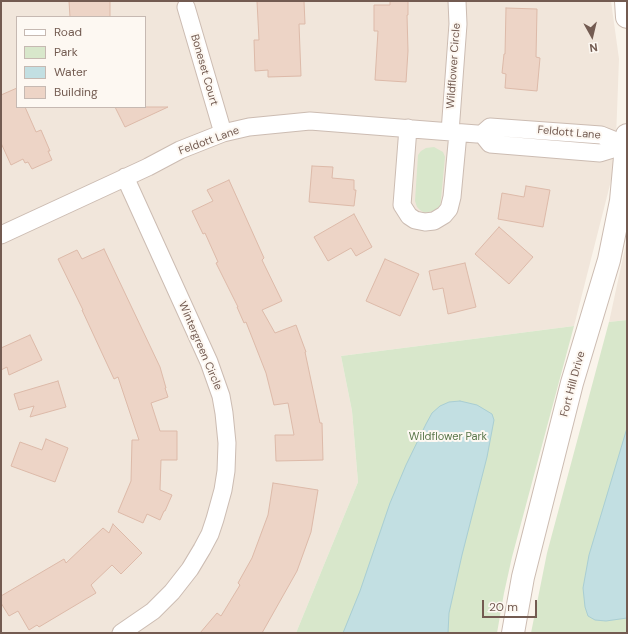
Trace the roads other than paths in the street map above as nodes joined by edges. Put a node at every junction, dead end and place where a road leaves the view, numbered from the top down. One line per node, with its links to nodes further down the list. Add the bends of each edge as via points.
1 (457, 1): 6 (street, Wildflower Circle)
2 (626, 1): 4 (street)
3 (186, 7): 7 (street, Boneset Court)
4 (627, 17)
5 (408, 128): 6 (street, Feldott Lane); 6 (street, Wildflower Circle, via 402,205 409,216 425,222 434,221 449,209 452,197); 7 (street, Feldott Lane, via 310,121 257,126)
6 (454, 132): 8 (street, Feldott Lane, via 482,134 490,126 601,135)
7 (223, 133): 9 (street, Feldott Lane, via 180,150)
8 (627, 140): 12 (street, Fort Hill Drive, via 621,201 609,260 572,383 523,577)
9 (125, 177): 10 (street, Feldott Lane); 11 (street, Wintergreen Circle, via 210,362 221,396 227,443 223,490 210,534 190,569 172,592 153,611)
10 (1, 235)
11 (121, 633)
12 (513, 633)

